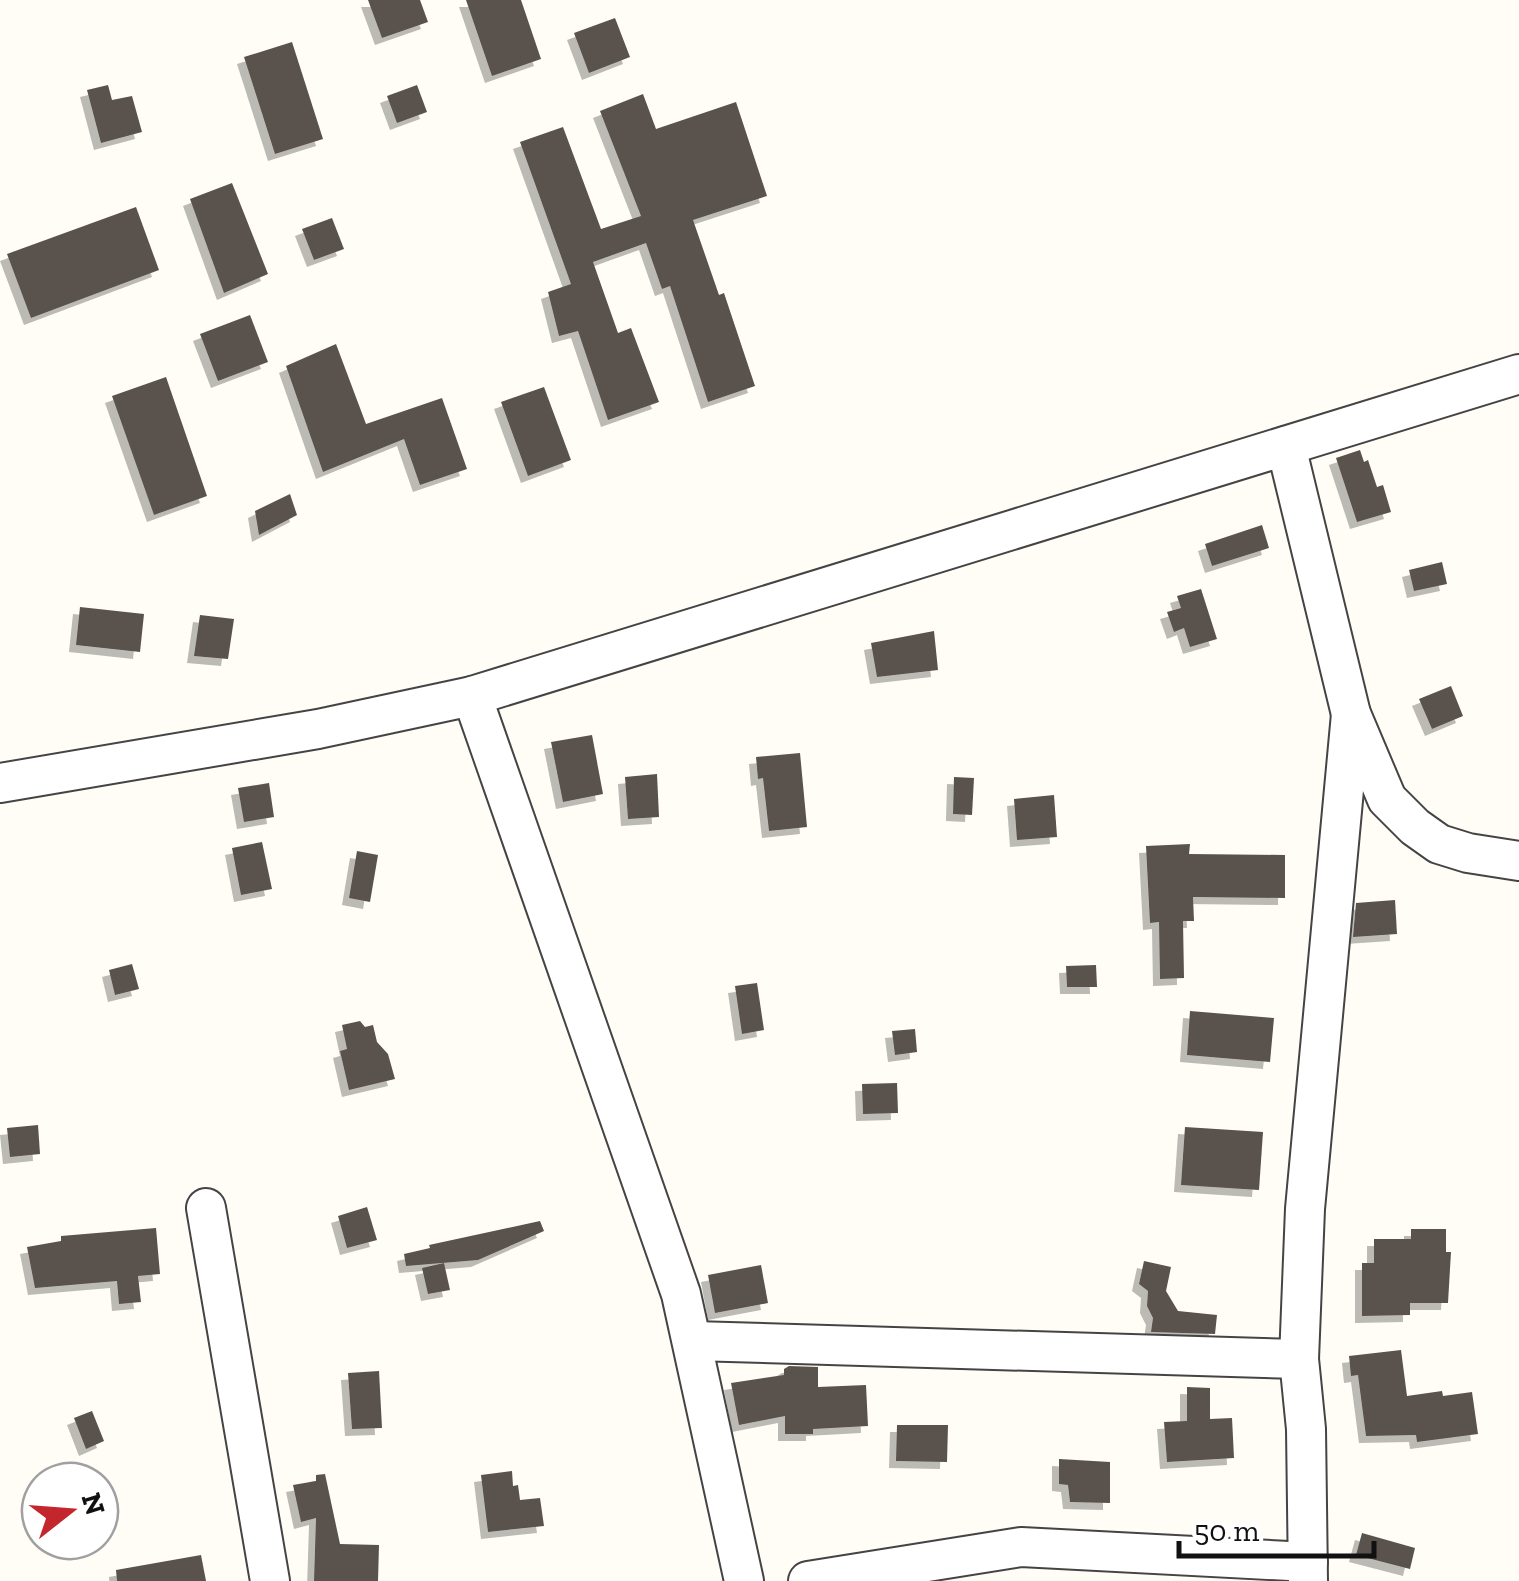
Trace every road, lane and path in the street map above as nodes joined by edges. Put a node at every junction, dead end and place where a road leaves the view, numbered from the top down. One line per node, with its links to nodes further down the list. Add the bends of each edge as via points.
1 (1519, 374): 2 (street)
2 (1286, 446): 3 (street); 4 (street)
3 (472, 696): 5 (street, via 318,730); 8 (street)
4 (1351, 714): 6 (street, via 1388,799 1415,828 1468,854); 9 (street, via 1306,1208)
5 (0, 783)
6 (1519, 861)
7 (206, 1208): 11 (street)
8 (693, 1341): 9 (street); 12 (street)
9 (1299, 1359): 10 (street)
10 (1308, 1571): 13 (street, via 1021,1547)
11 (270, 1581)
12 (744, 1581)
13 (808, 1581)

